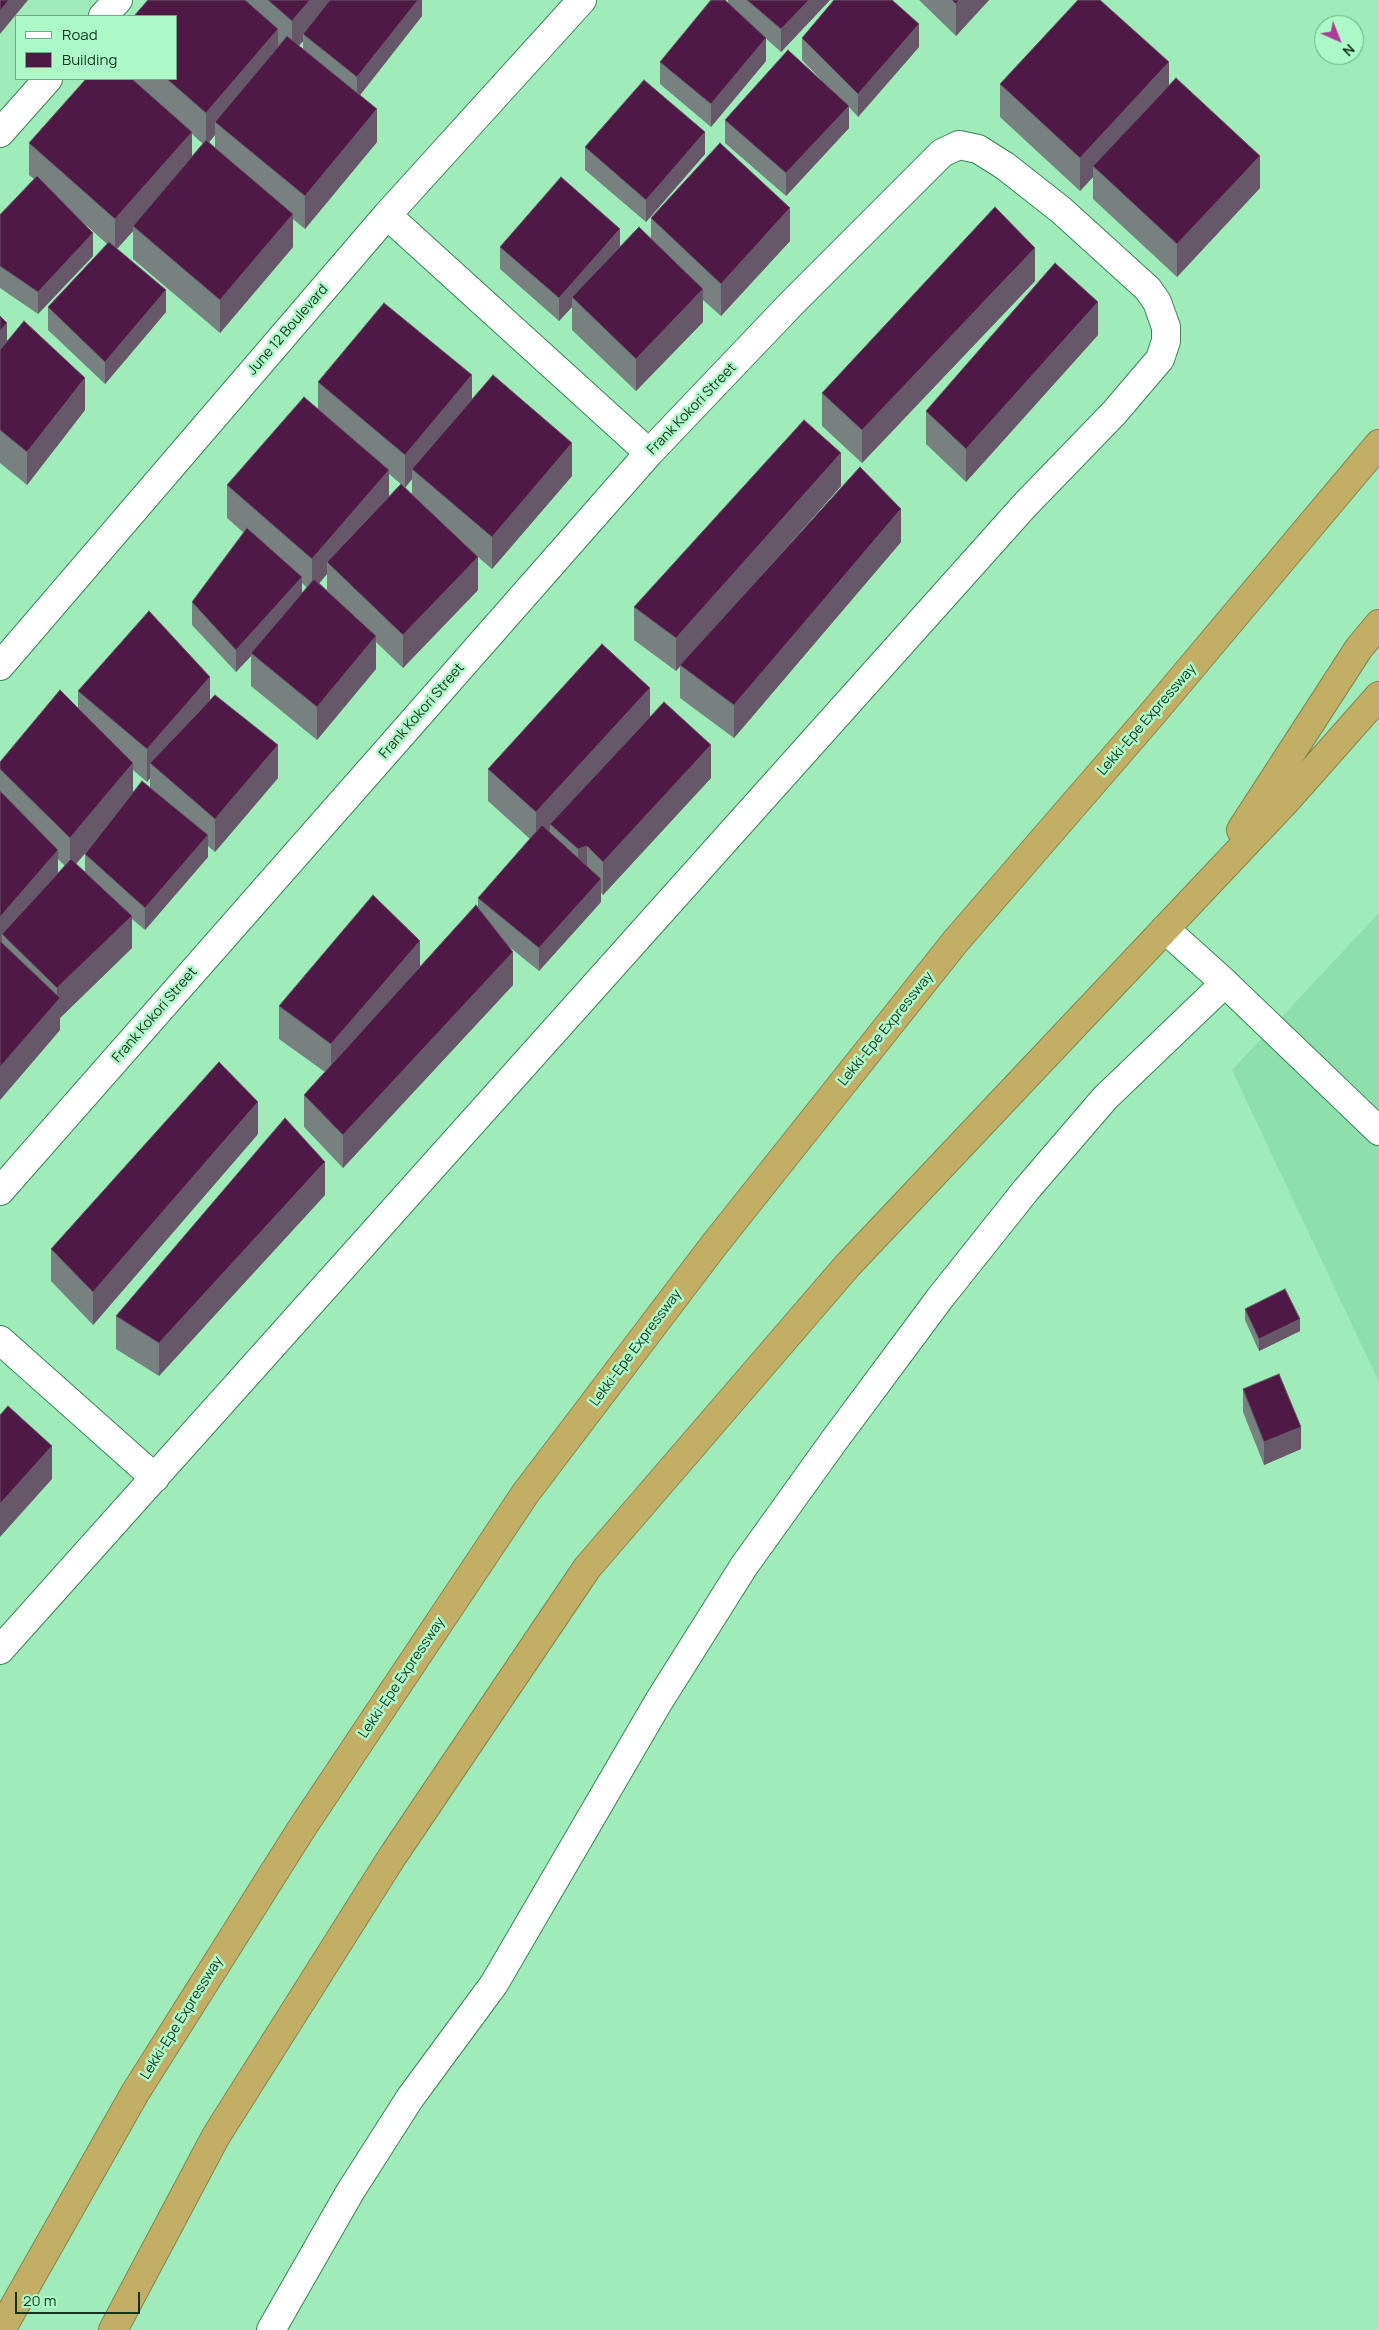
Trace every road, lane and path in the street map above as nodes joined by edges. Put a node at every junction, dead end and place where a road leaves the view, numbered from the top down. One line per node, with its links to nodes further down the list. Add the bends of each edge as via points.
1 (118, 0): 3 (street)
2 (582, 0): 6 (street, June 12 Boulevard)
3 (104, 15)
4 (47, 80): 5 (street)
5 (0, 133)
6 (387, 216): 8 (street); 10 (street, June 12 Boulevard)
7 (1379, 444): 20 (highway, Lekki-Epe Expressway, via 955,942 714,1245 525,1494 302,1828 135,2093)
8 (649, 453): 16 (street, Frank Kokori Street); 18 (street, Frank Kokori Street, via 942,153 959,145 978,149 1005,166 1061,210 1148,290 1157,302 1166,327 1166,341 1160,359 1114,414 1025,505)
9 (1379, 624): 12 (highway, via 1359,648)
10 (0, 666)
11 (1379, 696): 12 (highway)
12 (1202, 890): 13 (highway)
13 (1165, 930): 14 (street); 21 (highway, via 847,1266 588,1568 392,1857 216,2136)
14 (1225, 983): 15 (street); 22 (street, via 1105,1098 1026,1190 910,1338 744,1566 648,1718 494,1984 405,2106 350,2192)
15 (1379, 1131)
16 (0, 1191)
17 (0, 1340): 18 (street)
18 (155, 1478): 19 (street, Frank Kokori Street)
19 (0, 1650)
20 (1, 2330)
21 (113, 2330)
22 (271, 2330)

